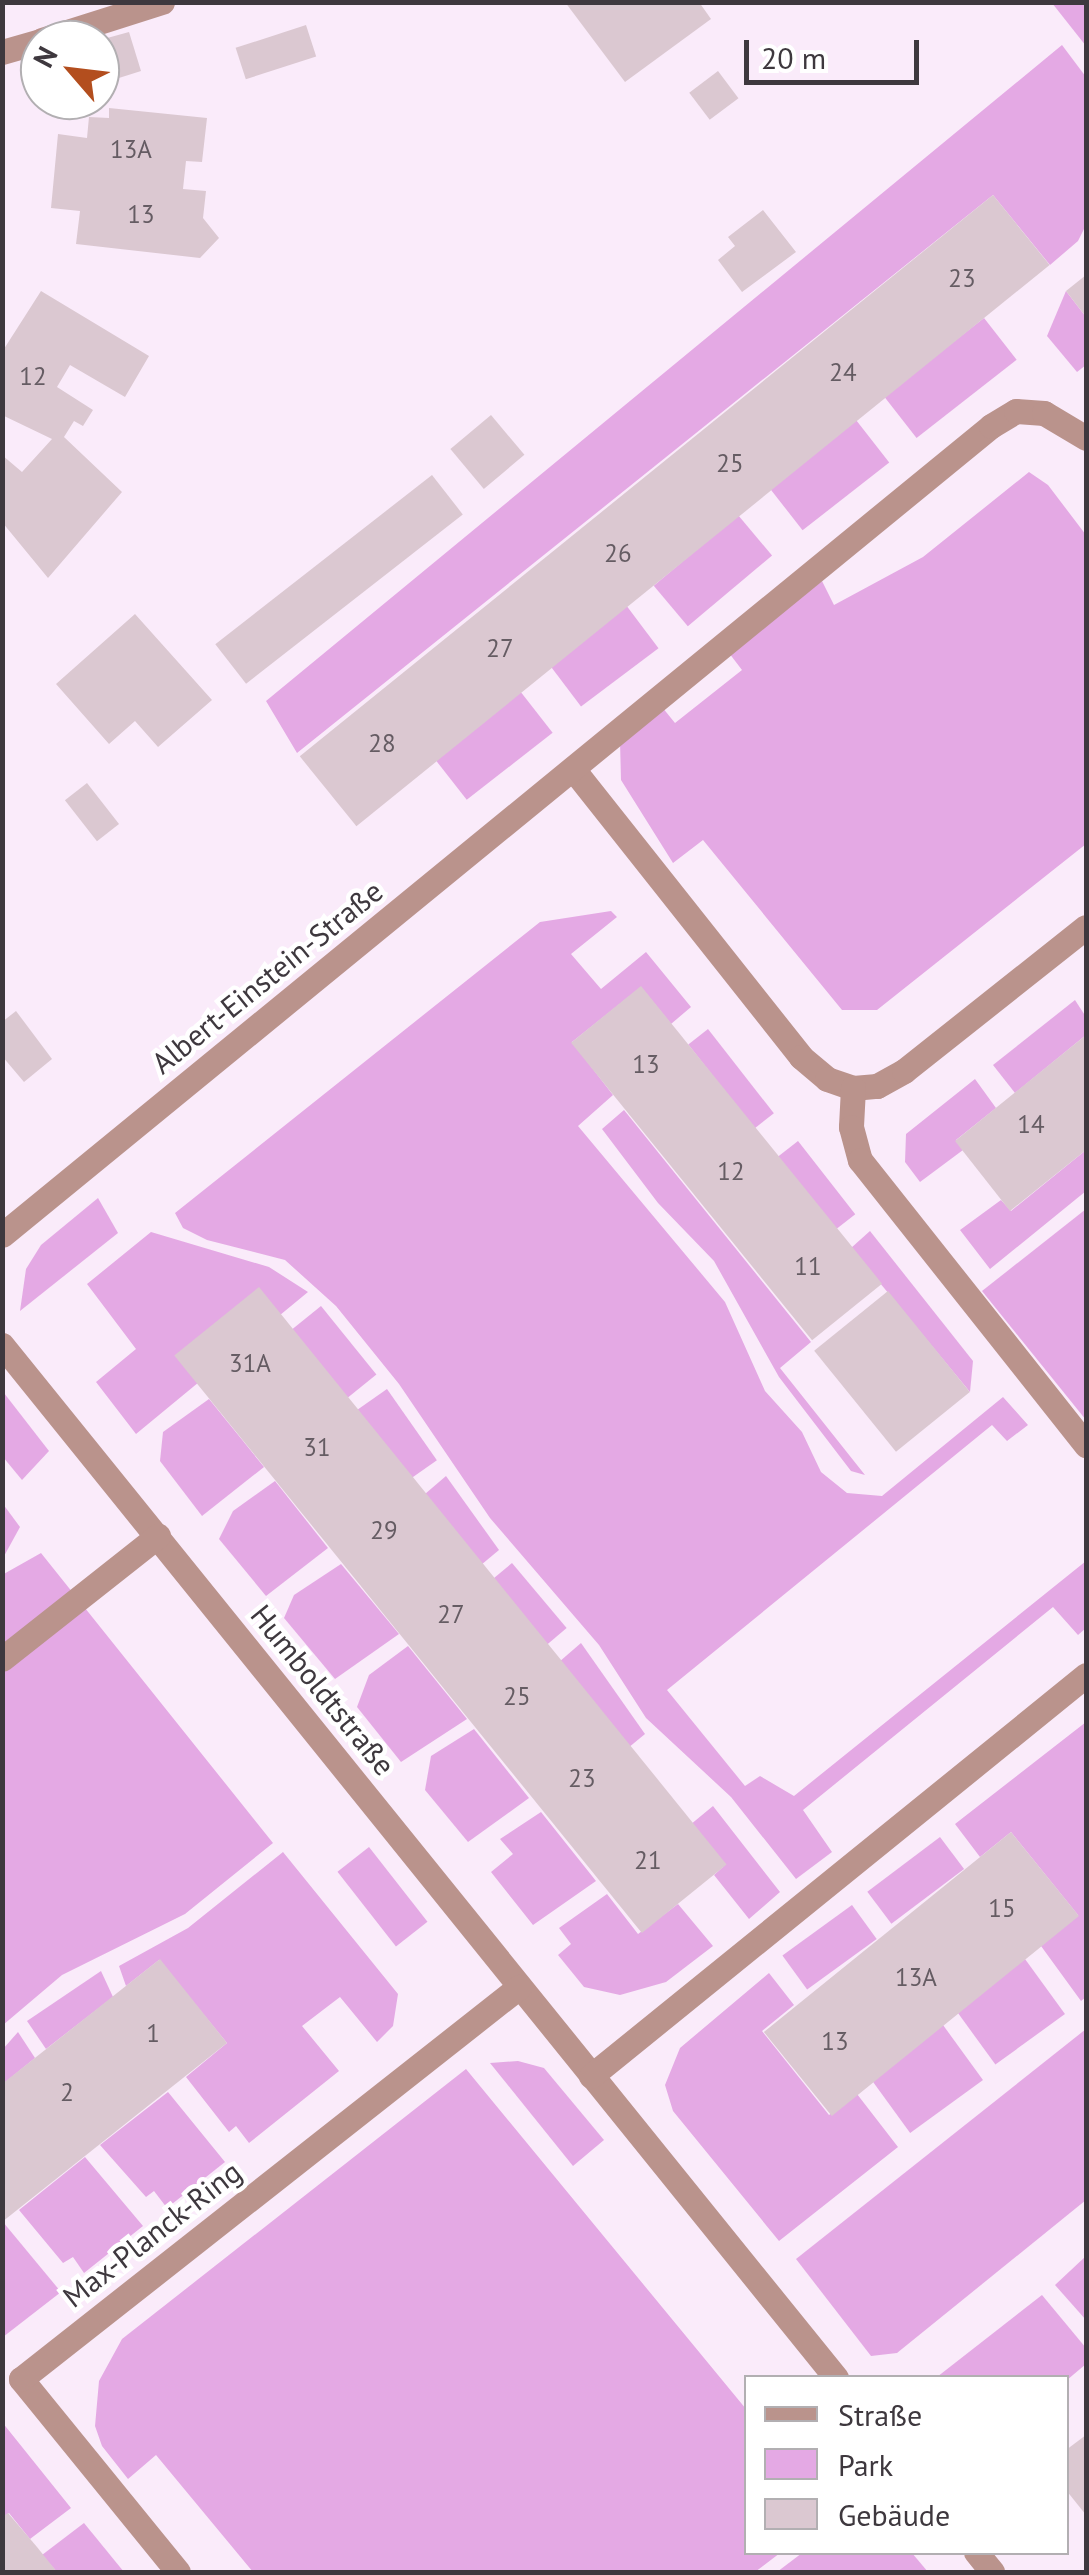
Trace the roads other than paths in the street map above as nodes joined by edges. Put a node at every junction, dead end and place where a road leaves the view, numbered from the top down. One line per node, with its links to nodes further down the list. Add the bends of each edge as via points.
1 (162, 2): 2 (street)
2 (105, 20)
3 (1086, 438): 4 (street, Albert-Einstein-Straße, via 1044,413 1016,411 991,426 643,705)
4 (573, 769): 6 (street, via 801,1057); 7 (street, Albert-Einstein-Straße)
5 (1086, 927): 6 (street, via 904,1071 878,1086)
6 (853, 1088): 9 (street, via 851,1127 860,1160)
7 (2, 1235)
8 (2, 1344): 10 (street, Humboldtstraße)
9 (1086, 1445)
10 (158, 1536): 11 (street); 13 (street, Humboldtstraße)
11 (2, 1659)
12 (1086, 1676): 14 (street)
13 (519, 1986): 14 (street, Humboldtstraße); 16 (street, Max-Planck-Ring, via 21,2378)
14 (592, 2076): 15 (street, Humboldtstraße)
15 (834, 2375)
16 (178, 2572)

